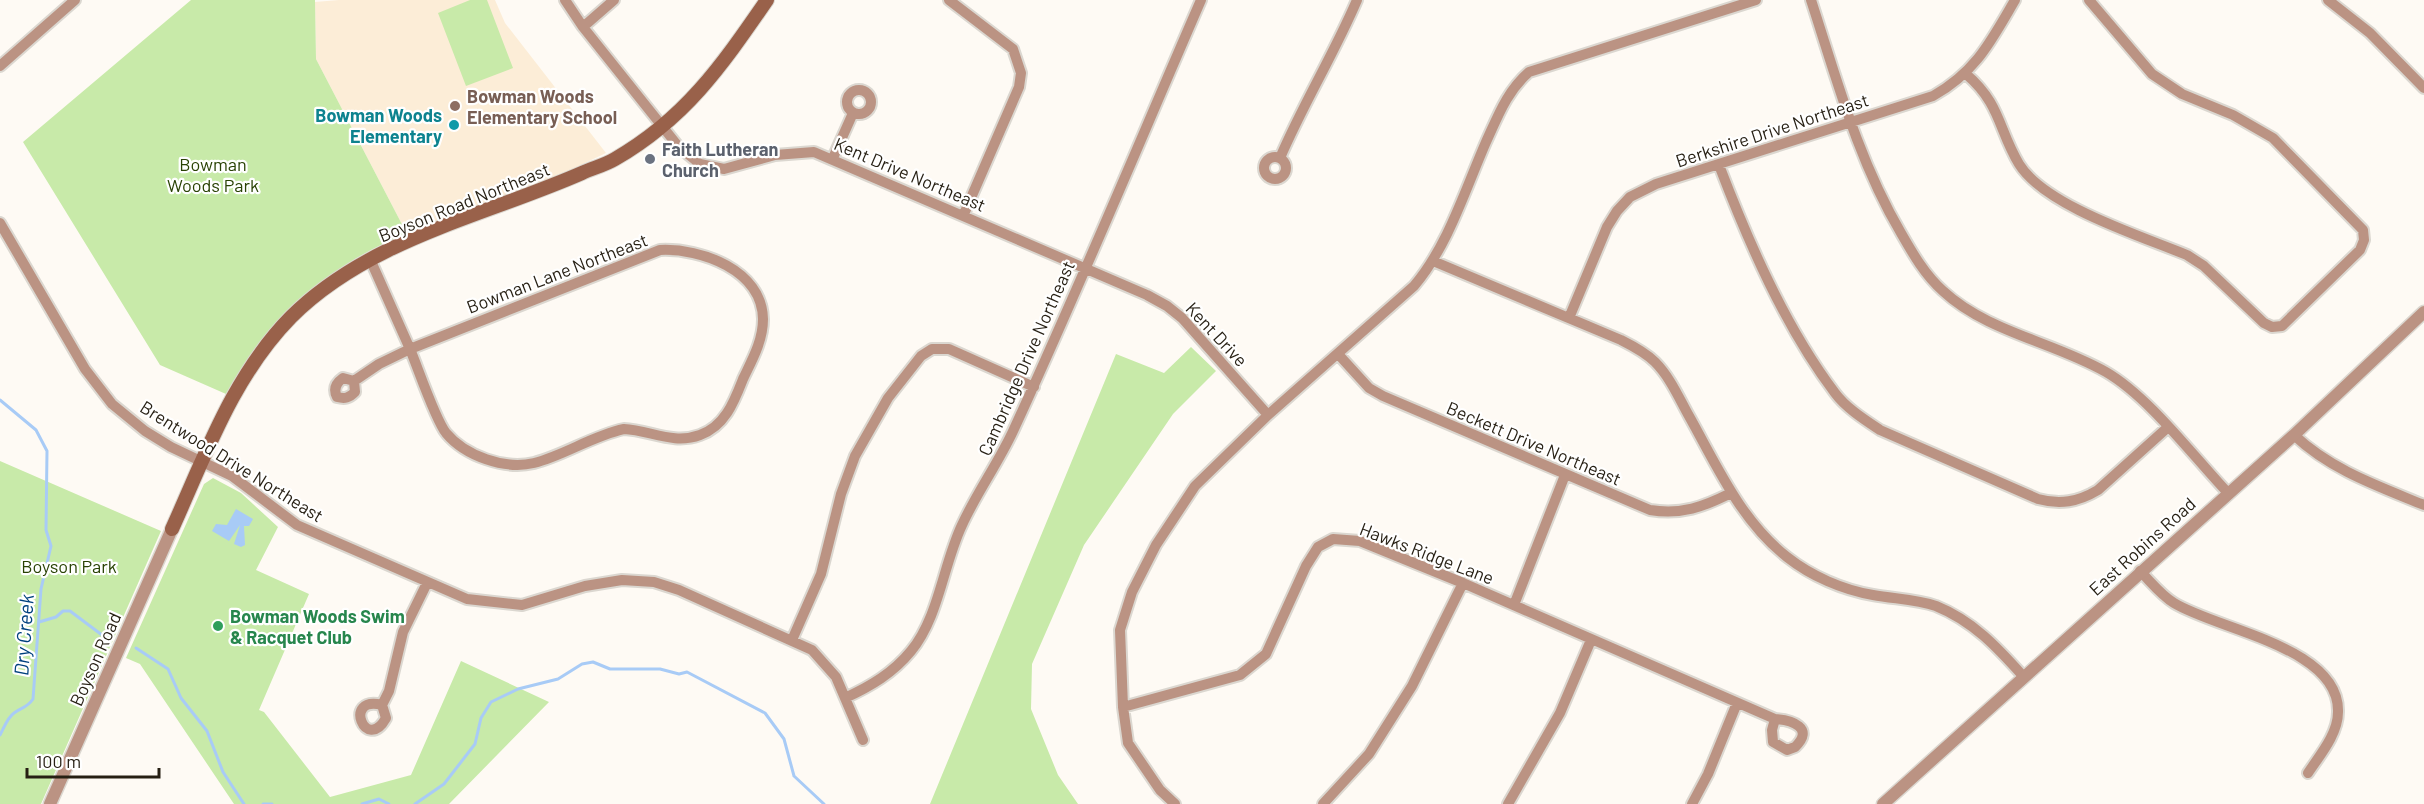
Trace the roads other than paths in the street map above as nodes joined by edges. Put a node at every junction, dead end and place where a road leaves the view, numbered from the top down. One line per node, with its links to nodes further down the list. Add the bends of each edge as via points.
1 (75, 0): 14 (street)
2 (565, 0): 13 (street, Kent Drive Northeast)
3 (614, 0): 13 (street)
4 (767, 0): 19 (main road, Boyson Road Northeast, via 719,71)
5 (949, 0): 23 (street, via 1013,48 1021,74 1019,87)
6 (1201, 0): 27 (street, Cambridge Drive Northeast)
7 (1357, 0): 21 (street)
8 (1756, 0): 26 (street, via 1529,72 1506,99)
9 (1811, 0): 18 (street)
10 (2015, 0): 15 (street, Berkshire Drive Northeast, via 1977,63)
11 (2090, 0): 15 (street, via 2152,74 2182,94 2273,138 2363,230 2360,250 2282,326 2264,323 2204,266 2187,255 2068,204 2041,187 2020,165 1988,96)
12 (2328, 0): 16 (street, via 2370,33)
13 (582, 27): 19 (street, Kent Drive Northeast)
14 (0, 66)
15 (1966, 74): 18 (street, Berkshire Drive Northeast, via 1933,96)
16 (2424, 88)
17 (853, 113): 20 (street)
18 (1850, 122): 22 (street, Berkshire Drive Northeast); 36 (street, via 1887,209 1913,253 1942,290 1973,313 2107,372)
19 (662, 126): 20 (street, Kent Drive Northeast, via 690,157 710,167 739,167 800,151); 25 (main road, Boyson Road Northeast, via 615,159 411,239)
20 (833, 158): 23 (street, Kent Drive Northeast)
21 (1280, 158)
22 (1719, 165): 30 (street, Berkshire Drive Northeast, via 1656,184 1630,197 1607,227); 36 (street, via 1748,239 1816,364 1836,394 1880,430 2055,504 2084,498 2098,490)
23 (964, 214): 27 (street, Kent Drive Northeast)
24 (0, 223): 38 (street, Brentwood Drive Northeast, via 86,369 112,404 145,431)
25 (370, 259): 31 (street, Bowman Lane Northeast); 38 (main road, Boyson Road Northeast, via 313,297 275,334 230,399)
26 (1433, 261): 30 (street); 32 (street, via 1414,286)
27 (1085, 268): 28 (street, Kent Drive Northeast); 34 (street, Cambridge Drive Northeast)
28 (1131, 288): 35 (street, Kent Drive, via 1182,318)
29 (2424, 312): 37 (street, East Robins Road)
30 (1569, 318): 40 (street, via 1621,340 1655,362 1675,390)
31 (410, 349): 31 (street, Bowman Lane Northeast, via 660,250 679,249 729,267 748,282 762,307 761,339 733,404 716,426 683,439 624,429 533,463 508,465 488,460 462,447 445,432); 33 (street)
32 (1338, 354): 35 (street); 39 (street, Beckett Drive Northeast, via 1370,388 1383,396)
33 (354, 381)
34 (1034, 387): 48 (street, via 949,349 932,350 921,356 888,398 855,456 821,574); 51 (street, Cambridge Drive Northeast, via 1003,453 963,523 927,624 912,650 891,672)
35 (1268, 415): 54 (street, via 1195,486 1156,545 1132,592 1120,630)
36 (2167, 428): 41 (street)
37 (2294, 435): 41 (street, East Robins Road); 42 (street, via 2314,454)
38 (202, 462): 43 (main road, Boyson Road Northeast); 45 (street, Brentwood Drive Northeast, via 250,488 297,525)
39 (1565, 475): 40 (street, Beckett Drive Northeast, via 1650,510 1669,513 1703,507); 47 (street)
40 (1731, 493): 50 (street, via 1769,541 1807,570 1849,589 1933,605 1954,614 1985,635)
41 (2228, 493): 44 (street, East Robins Road)
42 (2424, 505)
43 (172, 529): 58 (street, Boyson Road)
44 (2140, 572): 50 (street, East Robins Road); 57 (street, via 2174,604 2286,651 2326,676 2336,694 2338,712 2331,738)
45 (427, 583): 48 (street, Brentwood Drive Northeast, via 467,599 522,605 585,585 622,580 654,582); 53 (street, via 403,632)
46 (1463, 583): 47 (street, Hawks Ridge Lane); 54 (street, Hawks Ridge Lane, via 1360,541 1333,539 1318,547 1306,566 1266,654 1240,675); 60 (street, via 1406,696 1369,754)
47 (1514, 605): 49 (street, Hawks Ridge Lane)
48 (792, 640): 51 (street, Brentwood Drive Northeast, via 825,662)
49 (1591, 640): 52 (street, Hawks Ridge Lane); 61 (street, via 1560,713)
50 (2024, 676): 63 (street, East Robins Road)
51 (846, 698): 56 (street, Brentwood Drive Northeast)
52 (1737, 703): 55 (street, Hawks Ridge Lane); 62 (street)
53 (382, 705)
54 (1123, 707): 59 (street, via 1128,743 1160,790)
55 (1776, 719)
56 (864, 740)
57 (2308, 773)
58 (50, 804)
59 (1175, 804)
60 (1323, 804)
61 (1508, 804)
62 (1692, 804)
63 (1882, 804)

